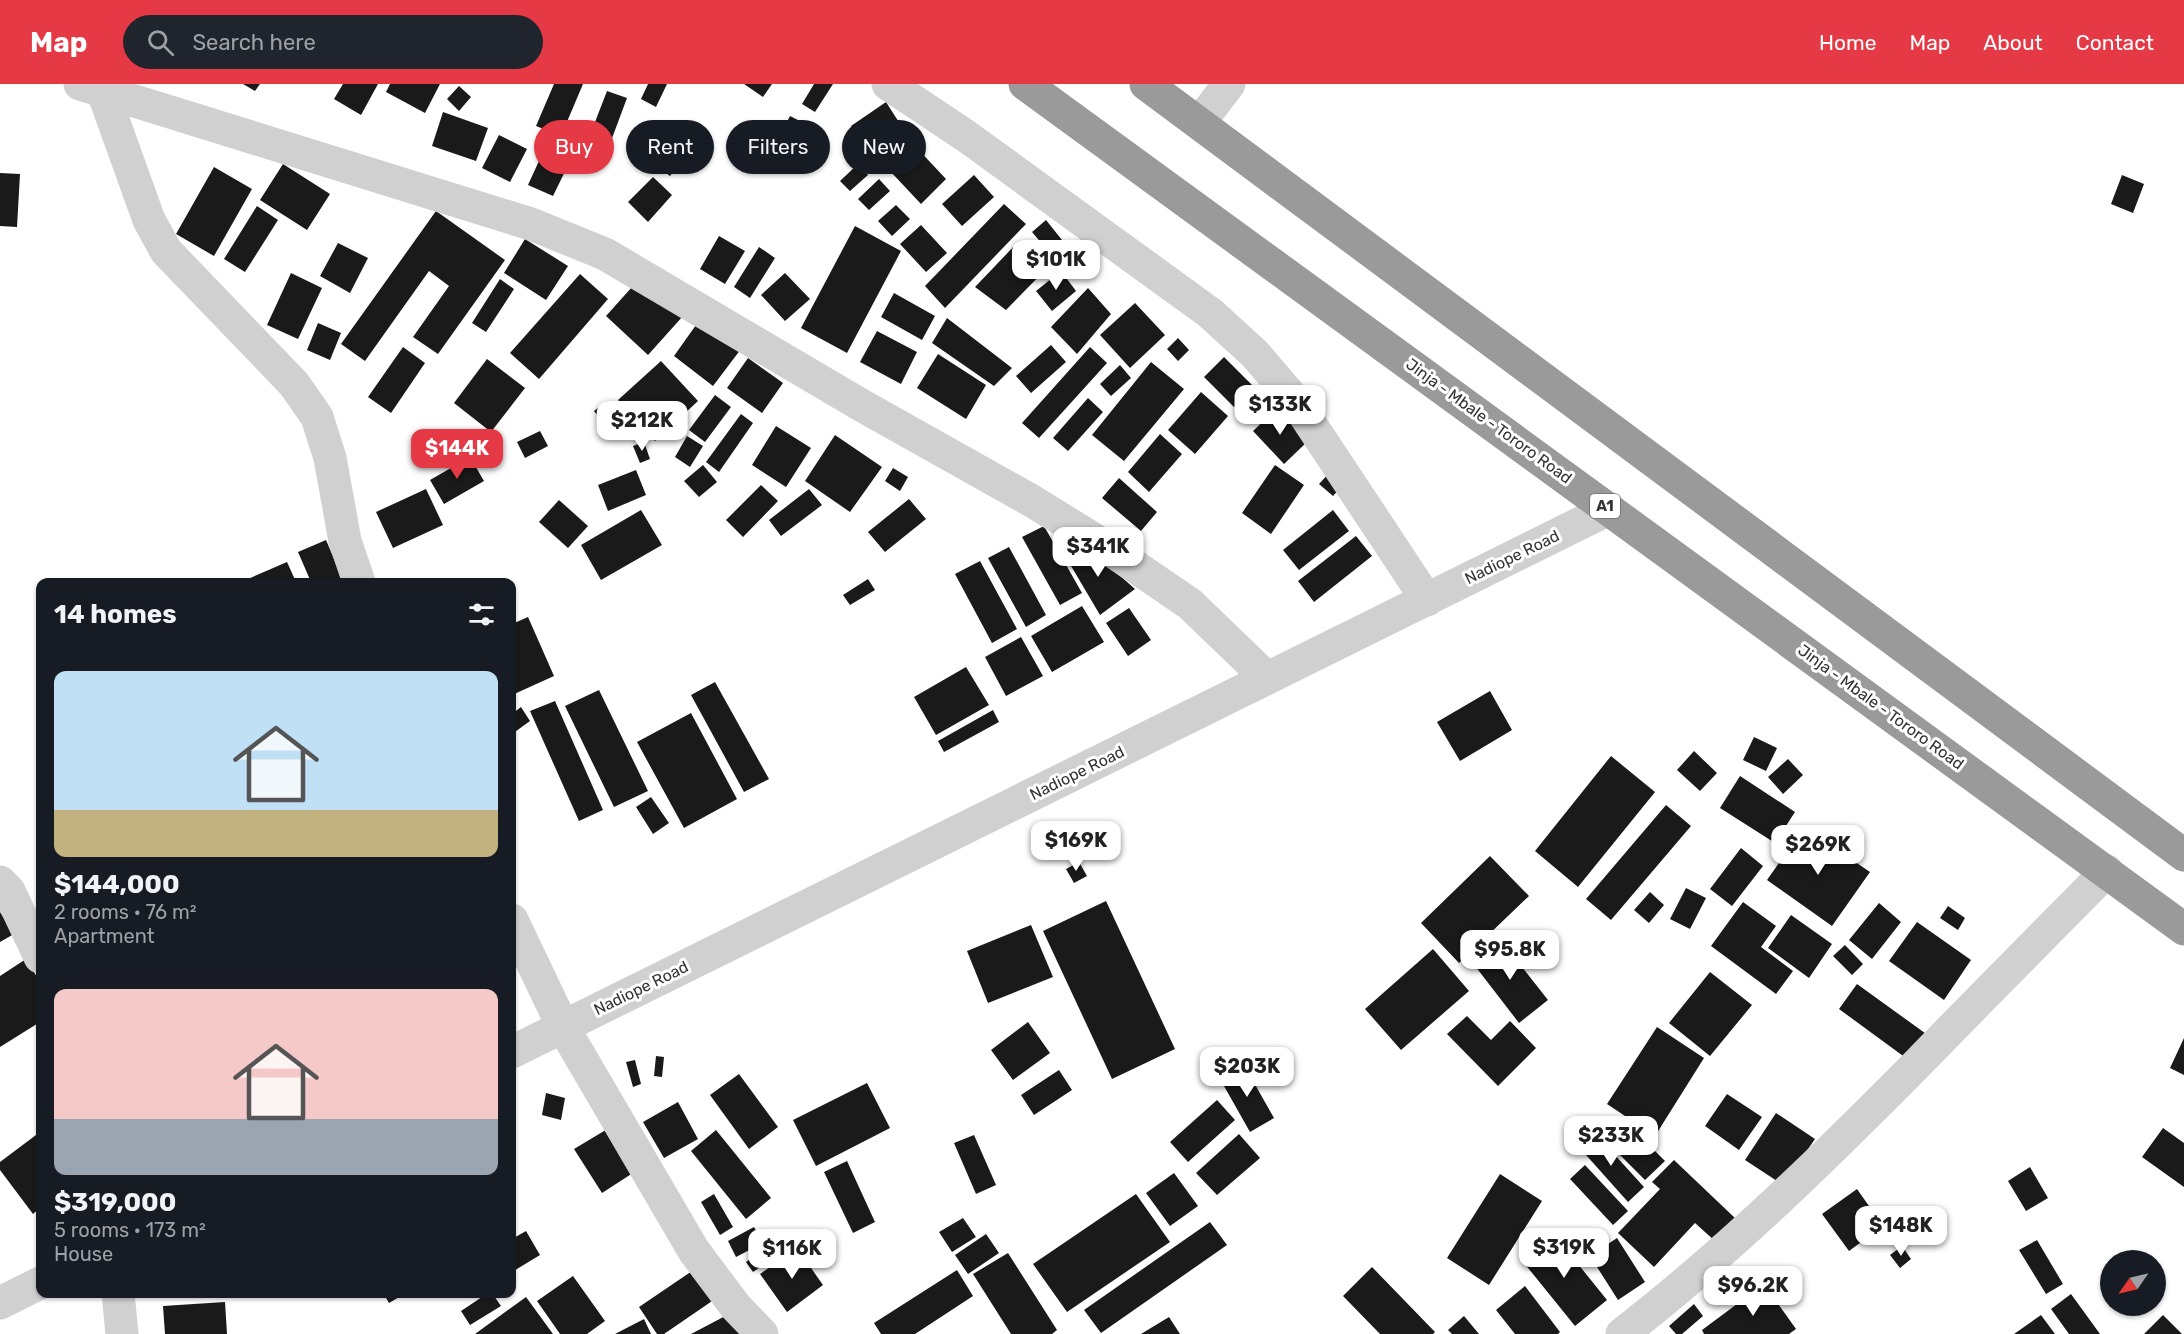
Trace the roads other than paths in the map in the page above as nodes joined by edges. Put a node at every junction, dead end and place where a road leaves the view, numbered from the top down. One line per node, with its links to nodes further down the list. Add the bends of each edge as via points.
1 (888, 84): 9 (street, via 1210,313 1255,354 1296,402)
2 (1025, 84): 7 (highway, Jinja - Mbale - Tororo Road / A1)
3 (1146, 84): 6 (highway)
4 (1229, 84): 6 (street)
5 (91, 88): 8 (street, via 166,251 294,384 317,417 330,458 345,541); 10 (street, via 531,224 605,254 1108,548 1190,604)
6 (1200, 122): 11 (highway)
7 (1609, 509): 9 (street, Nadiope Road); 12 (highway, Jinja - Mbale - Tororo Road / A1)
8 (358, 578)
9 (1427, 600): 10 (street, Nadiope Road)
10 (1268, 678): 17 (street, Nadiope Road)
11 (2184, 855)
12 (2107, 871): 15 (highway, Jinja - Mbale - Tororo Road / A1); 24 (street, via 1796,1184 1676,1292)
13 (0, 882): 16 (street, via 9,891)
14 (516, 928): 17 (street)
15 (2184, 929)
16 (36, 948)
17 (563, 1027): 18 (street, Nadiope Road); 23 (street, via 694,1251 736,1307)
18 (516, 1050)
19 (36, 1284): 21 (street)
20 (118, 1298): 22 (street)
21 (0, 1303)
22 (122, 1334)
23 (762, 1334)
24 (1622, 1334)

